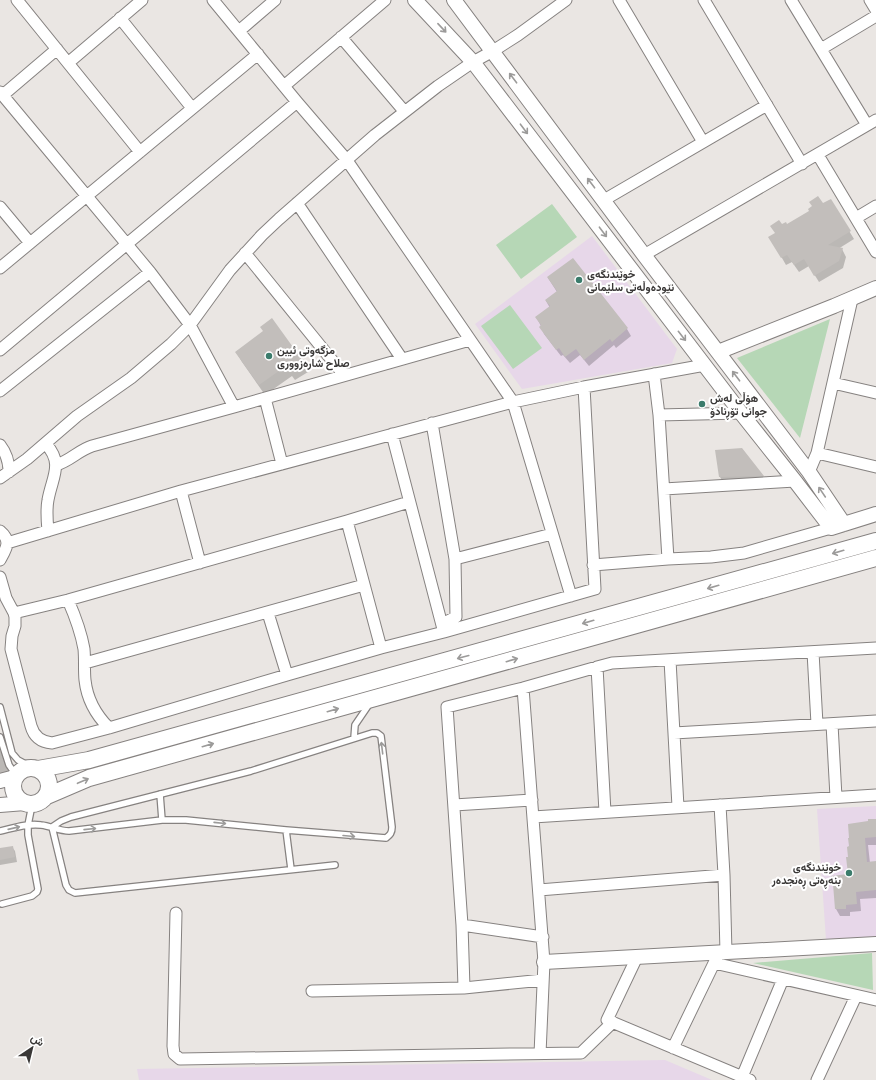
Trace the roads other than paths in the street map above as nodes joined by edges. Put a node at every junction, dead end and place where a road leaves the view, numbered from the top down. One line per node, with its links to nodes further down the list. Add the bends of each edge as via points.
1 (142, 0): 15 (street)
2 (213, 0): 16 (street)
3 (275, 0): 16 (street)
4 (385, 0): 17 (street)
5 (415, 0): 22 (street, one-way to 22)
6 (454, 0): 20 (street)
7 (566, 0): 20 (street)
8 (619, 0): 31 (street)
9 (791, 0): 19 (street)
10 (870, 0): 13 (street)
11 (19, 1): 18 (street)
12 (706, 1): 27 (street)
13 (876, 10)
14 (876, 16): 19 (street)
15 (120, 18): 23 (street); 28 (street)
16 (239, 31): 21 (street)
17 (341, 37): 24 (street); 29 (street)
18 (57, 49): 23 (street); 25 (street)
19 (821, 49): 30 (street)
20 (493, 51): 22 (street); 37 (street, one-way to 20)
21 (258, 54): 24 (street); 28 (street)
22 (474, 62): 29 (street); 52 (street, one-way to 52)
23 (68, 63): 32 (street)
24 (284, 86): 26 (street)
25 (3, 99): 36 (street)
26 (298, 102): 34 (street); 43 (street)
27 (767, 105): 31 (street); 35 (street)
28 (192, 108): 32 (street)
29 (404, 111): 34 (street)
30 (872, 123): 33 (street)
31 (703, 142): 37 (street)
32 (140, 152): 36 (street)
33 (818, 155): 35 (street); 41 (street)
34 (346, 159): 38 (street); 54 (street)
35 (802, 164): 46 (street)
36 (87, 196): 42 (street); 43 (street)
37 (604, 200): 46 (street)
38 (297, 203): 45 (street); 57 (street)
39 (876, 206): 41 (street)
40 (0, 207): 42 (street)
41 (856, 218): 44 (street)
42 (30, 243): 47 (street)
43 (127, 244): 48 (street); 55 (street)
44 (876, 252)
45 (245, 253): 53 (street); 60 (street)
46 (644, 255): 51 (street)
47 (0, 268)
48 (150, 272): 53 (street); 63 (street)
49 (876, 288): 50 (street)
50 (852, 298): 56 (street); 61 (street)
51 (686, 309): 52 (street); 56 (street)
52 (670, 320): 58 (street, one-way to 58)
53 (190, 325): 67 (street); 72 (street, via 151,362 77,416)
54 (470, 340): 57 (street); 66 (street)
55 (0, 350)
56 (718, 352): 79 (street, one-way to 56)
57 (402, 359): 60 (street)
58 (705, 365): 59 (street); 68 (street)
59 (654, 374): 62 (street); 69 (street)
60 (344, 375): 65 (street)
61 (834, 383): 64 (street); 74 (street)
62 (584, 387): 66 (street); 99 (street)
63 (0, 391)
64 (876, 393)
65 (265, 398): 67 (street); 76 (street)
66 (513, 402): 70 (street); 91 (street)
67 (234, 407): 77 (street, via 87,448)
68 (740, 413): 69 (street); 81 (street)
69 (659, 415): 82 (street)
70 (432, 423): 71 (street); 95 (street)
71 (392, 434): 76 (street); 84 (street)
72 (46, 444): 75 (street); 77 (street, via 53,453)
73 (2, 448): 75 (street, via 16,457); 80 (street, via 8,462)
74 (817, 453): 78 (street); 79 (street)
75 (27, 459): 80 (street)
76 (282, 464): 83 (street)
77 (56, 465): 90 (street, via 46,511)
78 (876, 467)
79 (809, 472): 81 (street); 87 (street, one-way to 79)
80 (4, 475)
81 (795, 481): 82 (street); 88 (street)
82 (664, 489): 96 (street)
83 (181, 492): 90 (street); 98 (street)
84 (410, 502): 86 (street); 106 (street)
85 (876, 514): 87 (street)
86 (347, 521): 98 (street); 101 (street)
87 (844, 524): 88 (street)
88 (830, 528): 96 (street, via 744,553)
89 (0, 531): 93 (street, via 6,537)
90 (48, 531): 93 (street)
91 (552, 534): 95 (street); 102 (street)
92 (876, 541): 126 (main road, one-way to 126, via 89,760)
93 (7, 543): 97 (street, via 6,551)
94 (876, 558): 115 (main road, one-way to 94)
95 (455, 559): 106 (street, via 456,617)
96 (668, 559): 99 (street)
97 (0, 560)
98 (200, 563): 103 (street)
99 (593, 565): 102 (street, via 595,589)
100 (0, 577): 104 (street, via 6,598)
101 (364, 585): 105 (street); 107 (street)
102 (571, 596): 106 (street)
103 (68, 600): 104 (street); 111 (street, via 78,624)
104 (14, 612): 120 (street, via 15,626 11,649 34,734 41,740 52,743)
105 (268, 612): 111 (street); 113 (street)
106 (443, 628): 107 (street)
107 (381, 648): 113 (street)
108 (876, 648): 109 (street)
109 (813, 652): 110 (street); 118 (street)
110 (670, 660): 112 (street); 121 (street)
111 (85, 663): 120 (street, via 89,699 97,715)
112 (596, 667): 114 (street); 139 (street)
113 (287, 675): 120 (street)
114 (523, 688): 133 (street); 136 (street, via 447,707)
115 (372, 699): 123 (lane, via 355,726); 131 (main road, one-way to 115, via 89,778)
116 (0, 707): 124 (lane)
117 (876, 721): 119 (street)
118 (818, 724): 119 (street); 121 (street)
119 (832, 724): 132 (street)
120 (109, 728)
121 (674, 733): 138 (street)
122 (0, 737): 125 (lane)
123 (354, 738): 129 (lane, via 251,771); 144 (lane, one-way to 123, via 381,838 390,836 392,827 381,736 375,732)
124 (12, 754): 125 (lane); 126 (lane, via 18,760)
125 (3, 755): 127 (lane)
126 (35, 768): 127 (main road, via 24,770); 131 (main road, via 49,780)
127 (16, 776): 128 (street); 134 (main road, via 13,786 15,794)
128 (0, 782)
129 (160, 794): 141 (lane); 143 (lane, via 66,819)
130 (876, 795): 132 (street)
131 (47, 796): 134 (main road, via 38,804)
132 (836, 797): 137 (street)
133 (532, 800): 136 (street); 140 (street)
134 (28, 804): 135 (street); 142 (lane)
135 (0, 805)
136 (454, 805): 152 (street)
137 (720, 805): 138 (street); 148 (street)
138 (678, 808): 139 (street)
139 (605, 812): 140 (street)
140 (533, 817): 149 (street)
141 (162, 820): 143 (lane, one-way to 141, via 69,831); 144 (lane, one-way to 144)
142 (28, 825): 143 (lane); 145 (lane, one-way to 142); 150 (lane, via 38,889 32,896)
143 (52, 827): 147 (lane, via 66,885 75,893)
144 (286, 830): 147 (lane)
145 (0, 831)
146 (335, 865): 147 (lane)
147 (291, 869)
148 (724, 875): 149 (street); 155 (street)
149 (539, 890): 153 (street)
150 (2, 904)
151 (176, 913): 166 (street, via 172,1046 174,1054 180,1059)
152 (462, 925): 153 (street); 160 (street)
153 (542, 937): 157 (street)
154 (876, 944): 155 (street)
155 (719, 956): 156 (street); 158 (street); 165 (street)
156 (637, 957): 157 (street); 164 (street, via 607,1020)
157 (544, 962): 159 (street)
158 (783, 979): 162 (street); 167 (street)
159 (543, 980): 160 (street); 166 (street)
160 (464, 988): 161 (street)
161 (312, 991)
162 (856, 996): 163 (street); 168 (street)
163 (876, 1000)
164 (613, 1022): 165 (street); 166 (street, via 582,1053)
165 (673, 1048): 167 (street)
166 (540, 1054)
167 (746, 1078)
168 (817, 1080)

